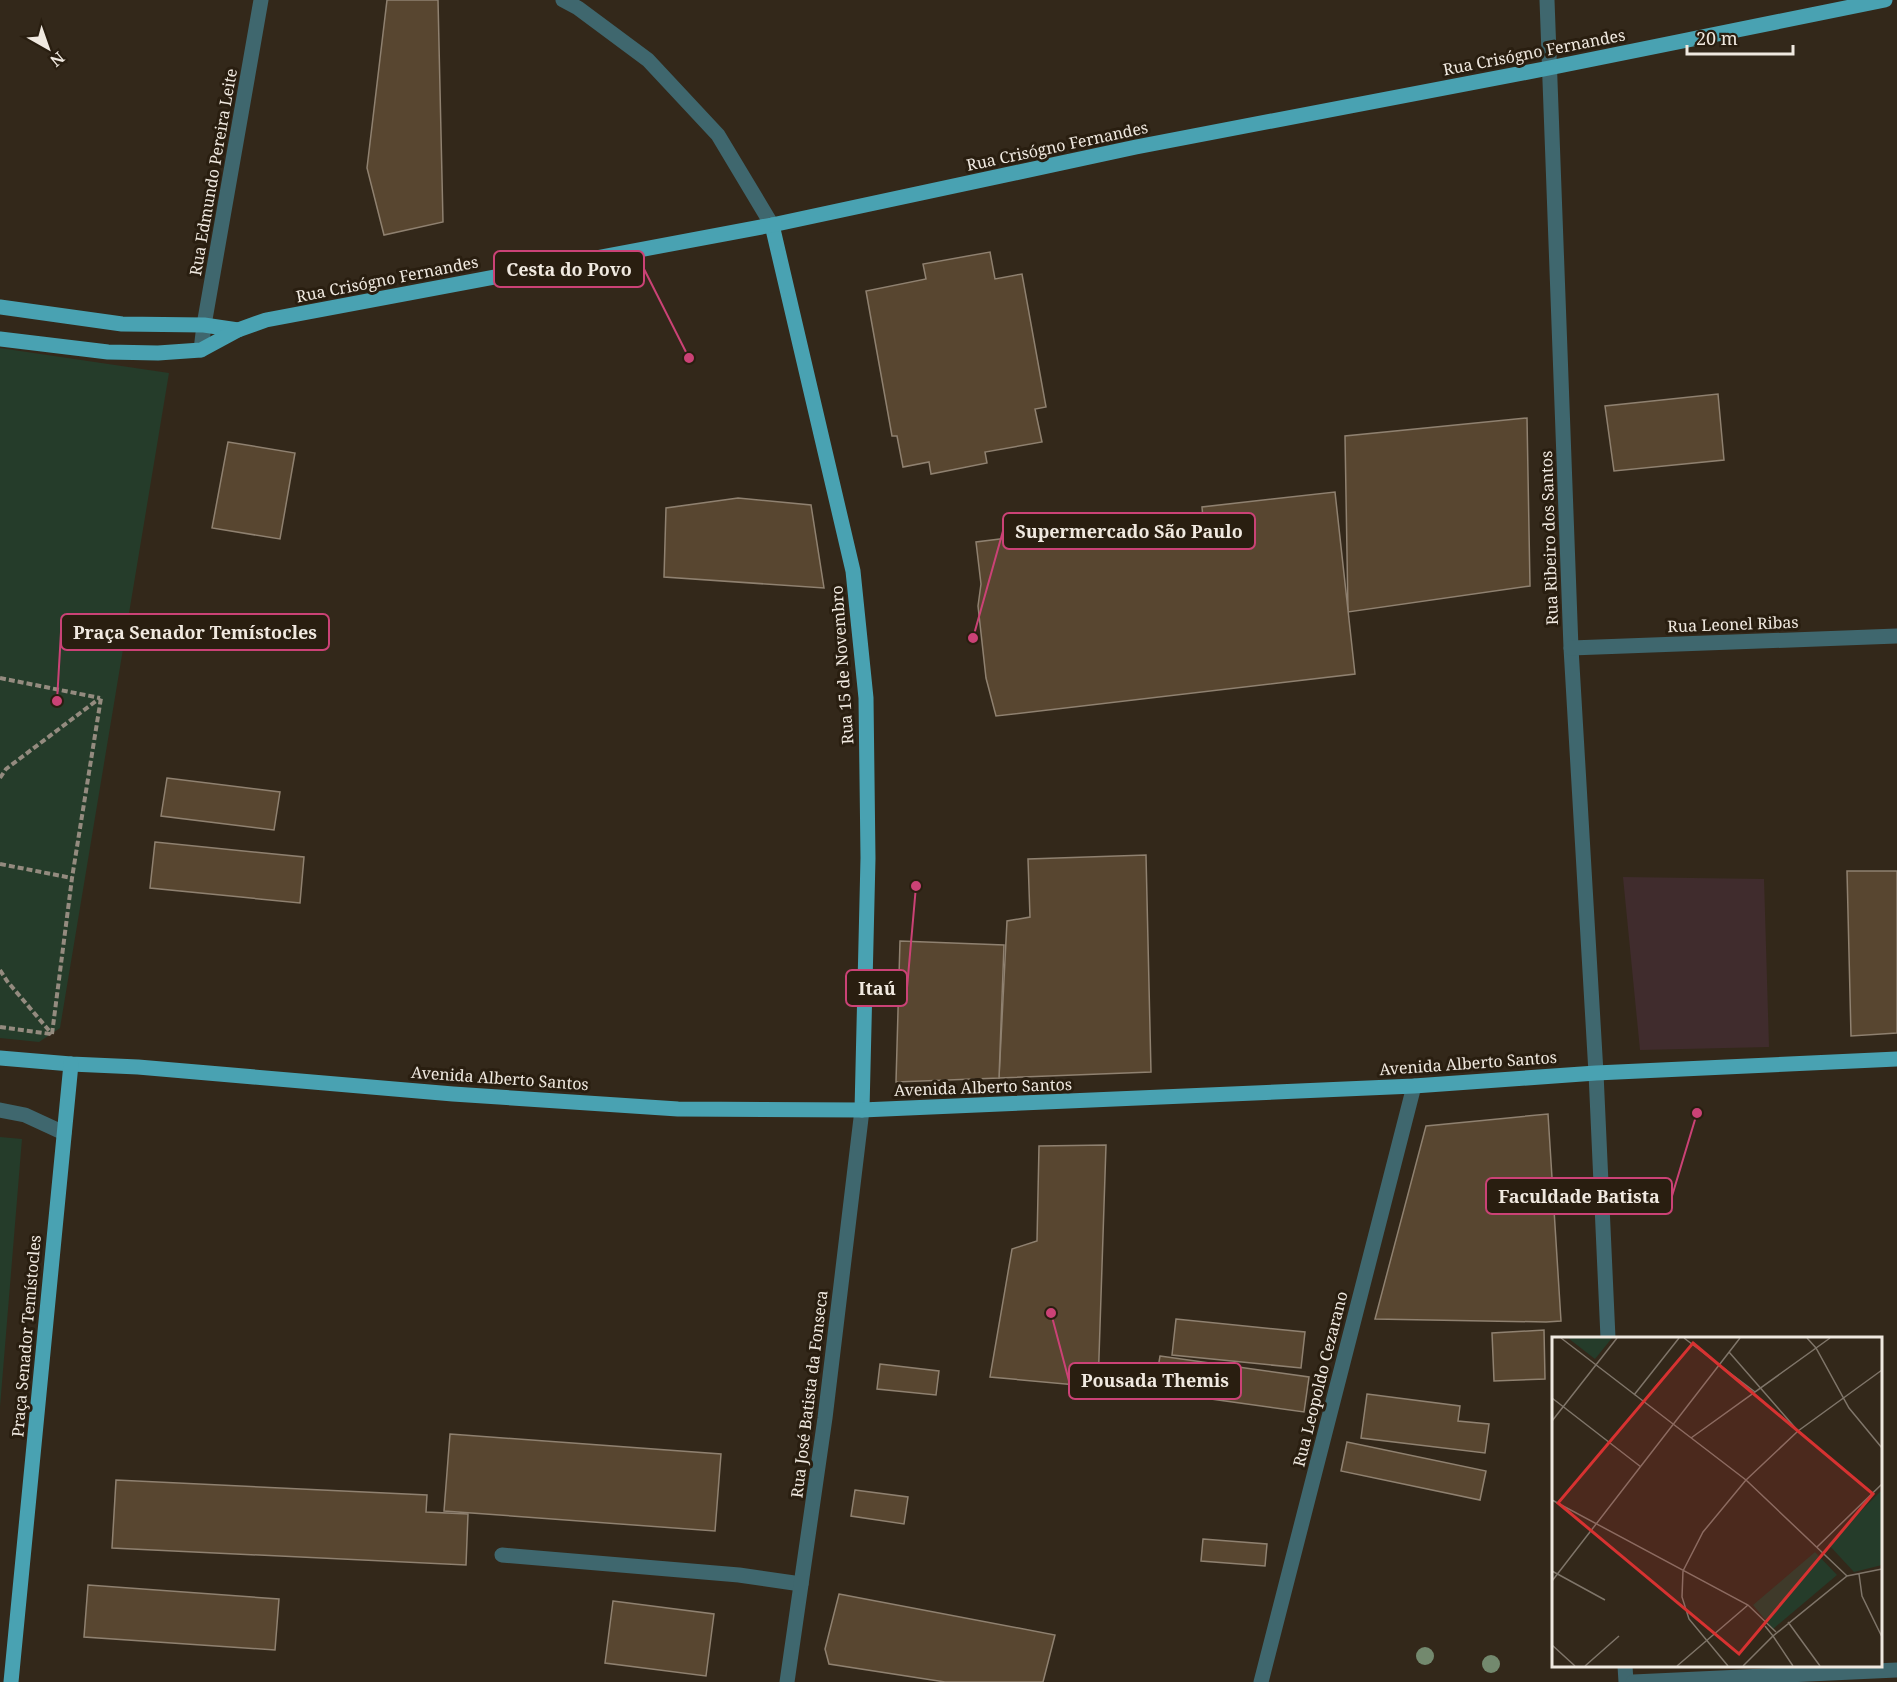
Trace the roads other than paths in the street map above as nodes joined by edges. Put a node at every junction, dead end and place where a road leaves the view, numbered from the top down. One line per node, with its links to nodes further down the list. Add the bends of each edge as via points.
1 (261, 0): 8 (street, Rua Edmundo Pereira Leite)
2 (563, 0): 6 (street, via 648,60 718,135)
3 (1547, 0): 5 (street, Rua Ribeiro dos Santos)
4 (1885, 0): 5 (main road, Rua Crisógno Fernandes)
5 (1549, 68): 6 (main road, Rua Crisógno Fernandes, via 1136,147); 13 (street, Rua Ribeiro dos Santos)
6 (772, 225): 9 (main road, Rua Crisógno Fernandes, via 266,320); 20 (main road, Rua 15 de Novembro, via 853,572 857,606 866,698 868,847)
7 (0, 307): 8 (main road, via 122,324)
8 (204, 325): 9 (main road, Rua Crisógno Fernandes); 11 (street, Rua Edmundo Pereira Leite)
9 (238, 330): 11 (main road, Rua Crisógno Fernandes)
10 (0, 339): 11 (main road, via 108,352)
11 (201, 350)
12 (1897, 636): 13 (street, Rua Leonel Ribas)
13 (1571, 648): 17 (street, Rua Ribeiro dos Santos)
14 (0, 1058): 16 (main road)
15 (1897, 1059): 17 (main road, Avenida Alberto Santos)
16 (71, 1064): 20 (main road, Avenida Alberto Santos, via 678,1109); 21 (main road, Praça Senador Temístocles)
17 (1596, 1073): 18 (main road, Avenida Alberto Santos); 22 (street, Rua Ribeiro dos Santos)
18 (1414, 1086): 20 (main road, Avenida Alberto Santos); 29 (street, Rua Leopoldo Cezarano)
19 (0, 1110): 21 (street, via 25,1115)
20 (862, 1110): 24 (street, Rua José Batista da Fonseca)
21 (64, 1133): 27 (main road, Praça Senador Temístocles)
22 (1608, 1337)
23 (502, 1555): 24 (street)
24 (801, 1584): 28 (street, Rua José Batista da Fonseca)
25 (1625, 1667): 30 (street)
26 (1897, 1670): 31 (street)
27 (11, 1682)
28 (787, 1682)
29 (1261, 1682)
30 (1626, 1682)
31 (1633, 1682)

